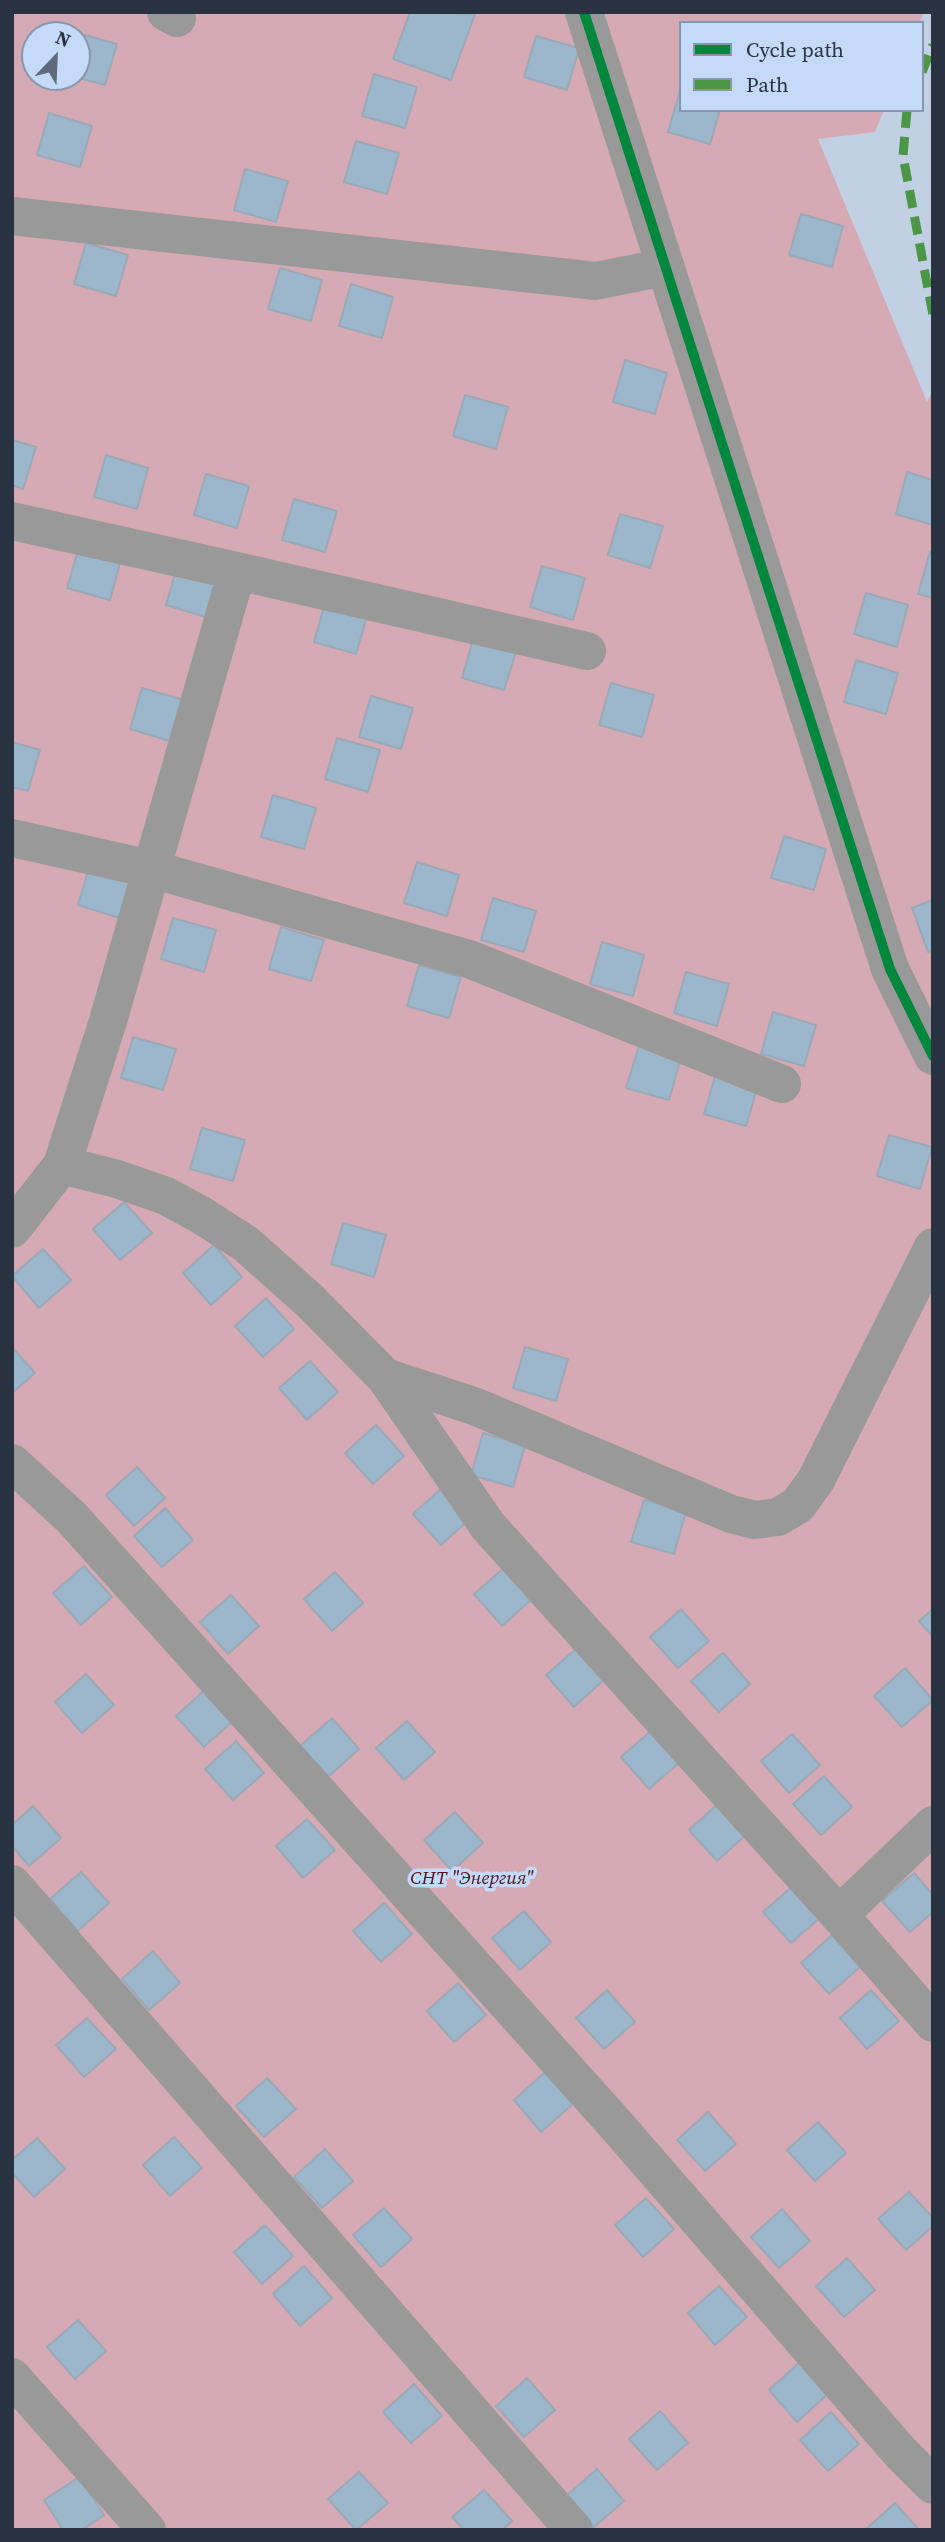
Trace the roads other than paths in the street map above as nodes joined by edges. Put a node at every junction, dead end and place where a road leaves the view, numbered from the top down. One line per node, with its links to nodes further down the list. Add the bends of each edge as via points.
1 (584, 12): 3 (street)
2 (12, 216): 3 (street, via 596,281)
3 (665, 267): 9 (street, via 890,969)
4 (12, 521): 5 (street)
5 (237, 571): 6 (street); 8 (street)
6 (587, 651)
7 (12, 838): 8 (street)
8 (151, 869): 10 (street, via 470,959); 11 (street)
9 (933, 1056)
10 (782, 1084)
11 (62, 1165): 12 (street); 14 (street, via 166,1196 247,1244)
12 (12, 1229)
13 (933, 1247): 14 (street, via 816,1480 798,1505 778,1517 755,1520 731,1514 474,1406)
14 (385, 1377): 18 (street, via 488,1526)
15 (12, 1463): 21 (street, via 72,1518)
16 (933, 1825): 18 (street)
17 (12, 1884): 23 (street)
18 (839, 1915): 19 (street)
19 (933, 2023)
20 (12, 2377): 22 (street)
21 (933, 2485)
22 (147, 2530)
23 (574, 2530)

